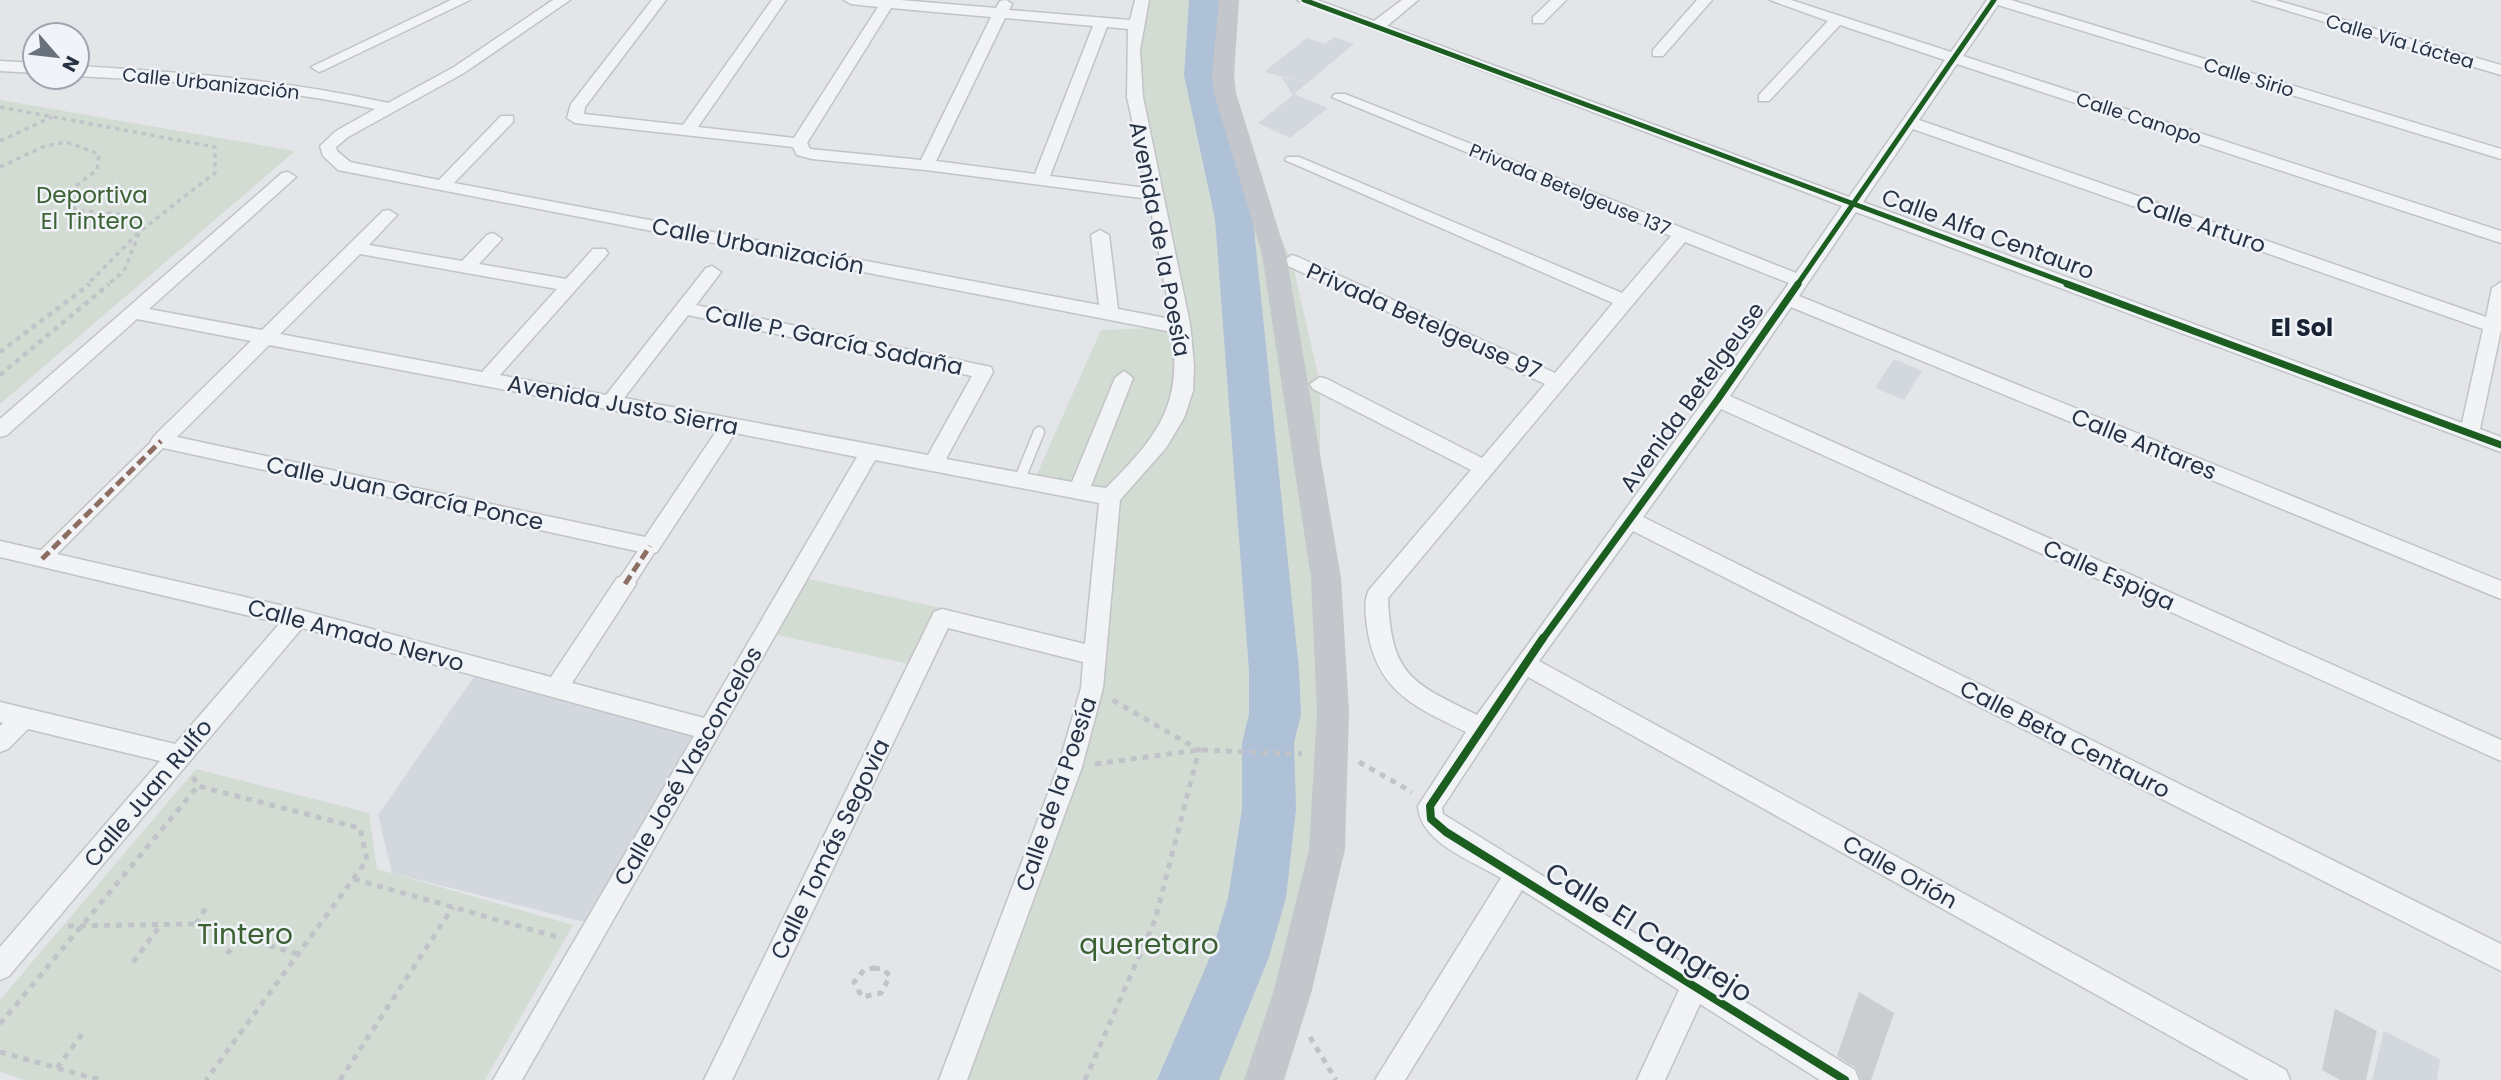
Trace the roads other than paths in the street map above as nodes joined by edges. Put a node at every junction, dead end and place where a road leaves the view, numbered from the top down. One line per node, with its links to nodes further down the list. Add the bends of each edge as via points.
1 (463, 0): 25 (street)
2 (564, 0): 31 (street, via 468,64)
3 (659, 0): 34 (street, via 578,107 575,118)
4 (779, 0): 34 (street)
5 (851, 0): 15 (street)
6 (1142, 0): 20 (street, Avenida de la Poesía)
7 (1229, 0): 106 (main road, via 1225,93 1274,254 1326,578 1333,712 1322,754 1327,849 1293,990)
8 (1304, 0): 21 (street, Calle Alfa Centauro)
9 (1410, 0): 21 (street)
10 (1559, 0): 17 (street)
11 (1705, 0): 22 (street)
12 (1777, 0): 18 (street, Calle Canopo)
13 (1995, 0): 23 (street, Avenida Betelgeuse); 36 (street, Calle Sirio)
14 (2259, 0): 27 (street, Calle Vía Láctea)
15 (887, 3): 16 (street); 35 (street)
16 (1003, 7): 19 (street); 38 (street)
17 (1538, 20)
18 (1837, 20): 23 (street, Calle Canopo); 30 (street)
19 (1102, 22): 20 (street); 40 (street)
20 (1134, 25): 42 (street, Avenida de la Poesía, via 1130,58 1136,111)
21 (1376, 27): 43 (street, Calle Alfa Centauro)
22 (1658, 53)
23 (1954, 58): 33 (street, Avenida Betelgeuse); 47 (street, Calle Canopo)
24 (0, 66): 26 (street)
25 (318, 66)
26 (21, 67)
27 (2501, 70)
28 (91, 72): 31 (street, Calle Urbanización, via 184,77)
29 (1340, 97): 45 (street, Privada Betelgeuse 137)
30 (1764, 98)
31 (386, 107): 41 (street, Calle Urbanización, via 328,146 329,153 355,169)
32 (507, 119): 41 (street)
33 (1909, 122): 43 (street, Avenida Betelgeuse); 61 (street, Calle Arturo)
34 (688, 130): 35 (street)
35 (799, 143): 38 (street, via 803,152 812,154)
36 (2501, 153)
37 (1293, 160): 57 (street)
38 (926, 165): 40 (street)
39 (288, 177): 59 (street)
40 (1041, 179): 42 (street)
41 (442, 186): 60 (street, Calle Urbanización)
42 (1157, 195): 62 (street, Avenida de la Poesía)
43 (1853, 205): 56 (street, Avenida Betelgeuse); 73 (street, Calle Alfa Centauro)
44 (389, 215): 49 (street)
45 (1682, 233): 56 (street, Privada Betelgeuse 137); 57 (street, Privada Betelgeuse 97)
46 (1100, 235): 60 (street)
47 (2501, 237)
48 (493, 239): 52 (street)
49 (356, 248): 52 (street); 63 (street)
50 (599, 253): 54 (street)
51 (1292, 261): 66 (street, Privada Betelgeuse 97)
52 (466, 267): 54 (street)
53 (712, 272): 58 (street)
54 (569, 285): 65 (street)
55 (2501, 288): 61 (street)
56 (1793, 289): 68 (street, Avenida Betelgeuse); 87 (street, Calle Antares)
57 (1624, 301): 66 (street, Privada Betelgeuse 97)
58 (684, 308): 69 (street); 77 (street, Calle P. García Sadaña, via 984,372)
59 (136, 313): 63 (street, Avenida Justo Sierra); 71 (street)
60 (1109, 313): 62 (street, Calle Urbanización)
61 (2493, 326): 73 (street)
62 (1181, 327): 81 (street, Avenida de la Poesía, via 1184,372 1180,402 1169,429)
63 (265, 337): 65 (street, Avenida Justo Sierra); 74 (street)
64 (1124, 378): 80 (street)
65 (486, 379): 69 (street, Avenida Justo Sierra)
66 (1556, 381): 78 (street, Privada Betelgeuse 97)
67 (1320, 384): 78 (street)
68 (1718, 399): 82 (street, Avenida Betelgeuse); 96 (street, Calle Espiga)
69 (610, 403): 70 (street, Avenida Justo Sierra)
70 (730, 425): 76 (street, Avenida Justo Sierra); 83 (street)
71 (0, 430)
72 (1040, 432): 79 (lane)
73 (2469, 433): 75 (street, Calle Alfa Centauro)
74 (161, 441): 83 (street, Calle Juan García Ponce); 85 (street)
75 (2501, 445)
76 (870, 452): 77 (street, Avenida Justo Sierra); 94 (street, Calle José Vasconcelos)
77 (933, 464): 79 (street, Avenida Justo Sierra)
78 (1483, 467): 93 (street, Privada Betelgeuse 97, via 1377,596 1377,625 1391,674 1411,693)
79 (1020, 481): 80 (street, Avenida Justo Sierra)
80 (1078, 492): 81 (street, Avenida Justo Sierra)
81 (1110, 497): 89 (street, Calle de la Poesía)
82 (1628, 519): 90 (street, Avenida Betelgeuse); 100 (street, Calle Beta Centauro)
83 (650, 546): 86 (street)
84 (0, 549): 85 (street, Calle Amado Nervo)
85 (42, 559): 88 (street, Calle Amado Nervo)
86 (625, 584): 91 (street)
87 (2501, 590)
88 (297, 618): 91 (street, Calle Amado Nervo); 97 (street, Calle Juan Rulfo)
89 (1096, 656): 104 (street, Calle Tomás Segovia, via 942,618); 105 (street, Calle de la Poesía, via 1070,767)
90 (1524, 664): 93 (street, Avenida Betelgeuse); 110 (street, Calle Orión)
91 (556, 689): 94 (street, Calle Amado Nervo)
92 (11, 715): 95 (street); 97 (street)
93 (1480, 729): 98 (street, Avenida Betelgeuse)
94 (710, 730): 103 (street, Calle José Vasconcelos)
95 (0, 742)
96 (2501, 751)
97 (180, 756): 101 (street, Calle Juan Rulfo)
98 (1432, 809): 99 (street, Calle El Cangrejo, via 1446,832)
99 (1518, 874): 102 (street, Calle El Cangrejo); 107 (street)
100 (2501, 958)
101 (0, 967)
102 (1694, 987): 108 (street); 109 (street, Calle El Cangrejo)
103 (507, 1080)
104 (718, 1080)
105 (953, 1080)
106 (1264, 1080)
107 (1389, 1080)
108 (1651, 1080)
109 (1845, 1080)
110 (2276, 1080)

